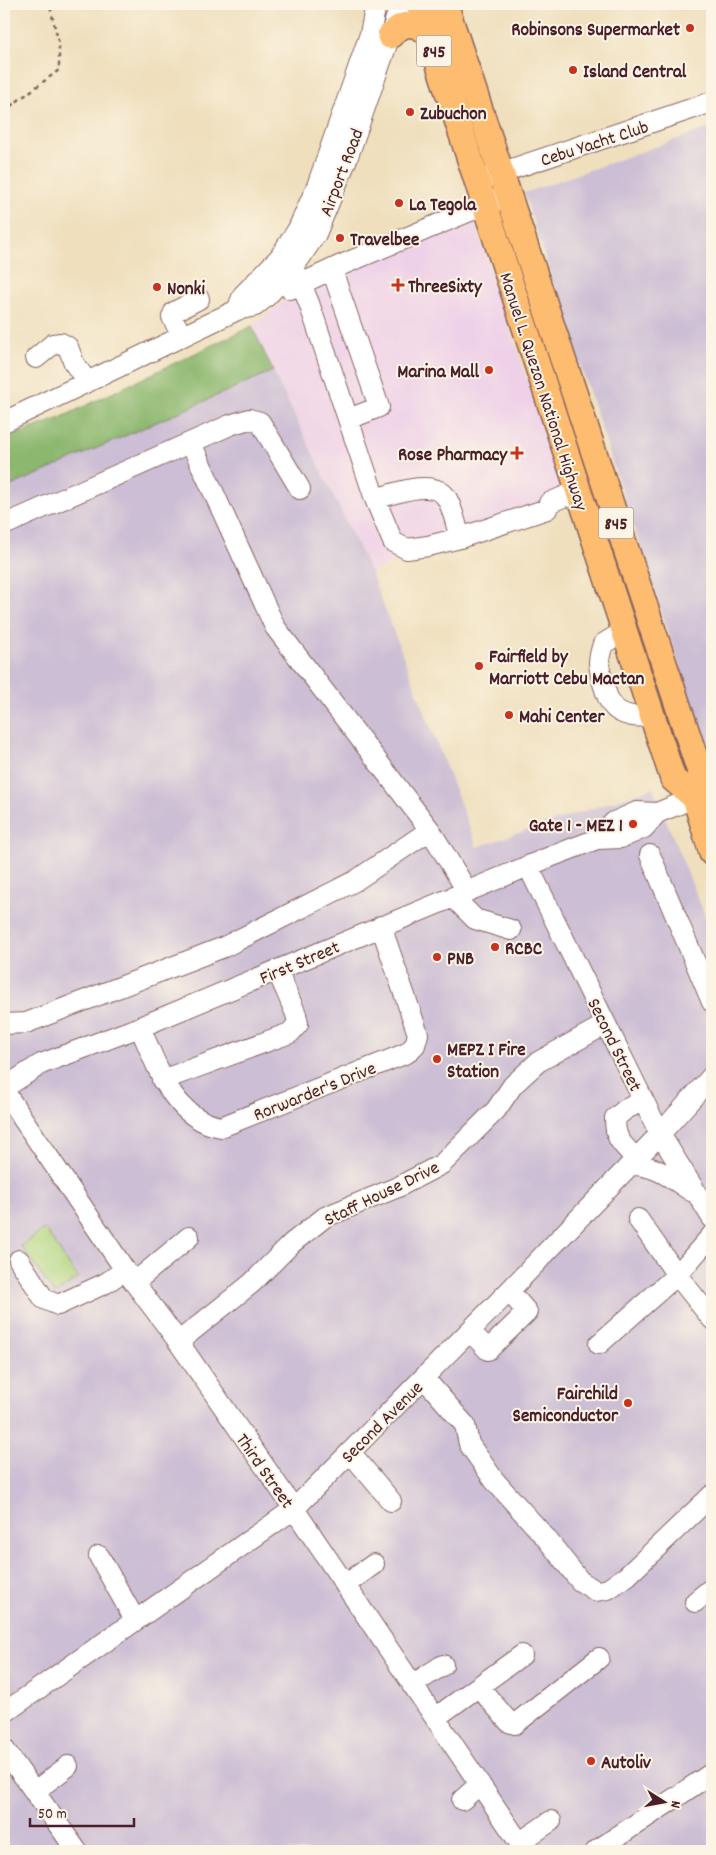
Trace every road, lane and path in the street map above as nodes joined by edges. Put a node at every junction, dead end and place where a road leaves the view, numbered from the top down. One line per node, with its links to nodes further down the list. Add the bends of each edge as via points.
1 (51, 4): 9 (path, via 59,44 59,70)
2 (376, 4): 16 (street, Airport Road, via 370,34 317,186 298,229 279,258 243,295)
3 (401, 4): 7 (street, Airport Road)
4 (419, 4): 6 (main road, Manuel L. Quezon National Highway / 845)
5 (445, 4): 11 (main road, Manuel L. Quezon National Highway / 845)
6 (428, 33): 7 (main road, via 408,24); 10 (main road, Manuel L. Quezon National Highway / 845)
7 (390, 36): 14 (street, Airport Road, via 355,162 316,234)
8 (712, 102): 11 (street, Cebu Yacht Club)
9 (4, 111)
10 (476, 181): 11 (street, Cebu Yacht Club); 12 (main road, Manuel L. Quezon National Highway / 845)
11 (504, 184): 12 (street); 30 (main road, Manuel L. Quezon National Highway / 845, via 700,772)
12 (485, 205): 13 (street); 24 (main road, Manuel L. Quezon National Highway / 845)
13 (332, 270): 14 (street); 20 (street, via 379,407)
14 (298, 276): 16 (street, Airport Road, via 272,290 254,306); 20 (street)
15 (199, 299): 17 (street, via 174,312 172,317)
16 (237, 310): 17 (street, Airport Road)
17 (182, 336): 19 (street, Airport Road)
18 (36, 358): 19 (street, via 52,344 60,343 68,348)
19 (87, 382): 21 (street, Airport Road)
20 (349, 419): 25 (street)
21 (4, 422)
22 (191, 443): 23 (street, via 230,424 249,420 260,422); 26 (street); 31 (street, via 275,627)
23 (300, 489)
24 (576, 497): 27 (street, via 570,494 549,503 547,509); 28 (main road, Manuel L. Quezon National Highway / 845)
25 (375, 499): 27 (street, via 393,542 400,547 407,549); 27 (street, via 407,490 434,488 447,498)
26 (4, 525)
27 (460, 538)
28 (624, 631): 29 (main road, Manuel L. Quezon National Highway / 845); 29 (street, via 602,644 599,663 603,684 612,706 640,718)
29 (652, 715): 30 (main road, Manuel L. Quezon National Highway / 845, via 673,779)
30 (699, 796): 32 (main road, Manuel L. Quezon National Highway / 845); 34 (street, First Street, via 657,813 637,812 614,822 597,839)
31 (430, 830): 35 (street); 40 (street, via 356,882 224,947 26,1023)
32 (712, 853)
33 (650, 854): 39 (street)
34 (528, 866): 35 (street, First Street); 41 (street, Second Street)
35 (460, 894): 36 (street, First Street); 37 (street, via 475,919)
36 (381, 926): 38 (street, First Street); 44 (street, Rorwarder's Drive, via 418,1034 415,1045 407,1052 221,1127 207,1125 196,1118)
37 (511, 930)
38 (278, 970): 42 (street, First Street); 44 (street, via 298,1024 290,1033)
39 (712, 1002)
40 (4, 1024)
41 (606, 1024): 46 (street, Second Street); 60 (street, Staff House Drive, via 538,1062 442,1164 325,1218 292,1243 252,1283)
42 (140, 1027): 44 (street, Rorwarder's Drive); 45 (street, First Street, via 41,1064)
43 (712, 1076): 47 (street, Second Avenue)
44 (162, 1080)
45 (4, 1089): 56 (street, Third Street)
46 (643, 1101): 47 (street, Second Street); 48 (street, via 616,1118 618,1139)
47 (660, 1134): 48 (street, Second Avenue); 49 (street, Second Street)
48 (633, 1162): 49 (street, via 664,1172); 57 (street, Second Avenue)
49 (698, 1195): 50 (street, Second Street)
50 (712, 1218)
51 (638, 1219): 55 (street)
52 (712, 1235): 55 (street)
53 (189, 1237): 56 (street)
54 (19, 1260): 56 (street, via 44,1298 58,1305)
55 (677, 1275): 58 (street); 61 (street)
56 (130, 1276): 60 (street, Third Street)
57 (509, 1292): 59 (street, Second Avenue); 59 (street, via 527,1312 488,1350)
58 (712, 1319)
59 (470, 1331): 62 (street, Second Avenue)
60 (178, 1342): 66 (street, Third Street)
61 (599, 1344)
62 (424, 1378): 63 (street, Second Avenue); 64 (street, via 465,1425 469,1444 494,1480 580,1581 596,1591 608,1589 628,1576)
63 (350, 1452): 65 (street); 66 (street, Second Avenue)
64 (712, 1495)
65 (391, 1501)
66 (294, 1509): 69 (street, Third Street); 72 (street, Second Avenue)
67 (99, 1556): 72 (street)
68 (374, 1564): 69 (street)
69 (345, 1585): 76 (street, Third Street)
70 (712, 1588): 71 (street)
71 (695, 1602)
72 (135, 1620): 78 (street, Second Avenue)
73 (522, 1654): 77 (street)
74 (599, 1658): 77 (street, via 515,1724 509,1722)
75 (443, 1664): 76 (street)
76 (412, 1685): 79 (street, Third Street)
77 (479, 1687): 79 (street)
78 (4, 1713)
79 (435, 1718): 83 (street, Third Street)
80 (4, 1749): 84 (street)
81 (68, 1766): 84 (street)
82 (712, 1773): 89 (street)
83 (480, 1784): 85 (street); 87 (street, Third Street)
84 (34, 1792): 88 (street)
85 (462, 1800)
86 (551, 1820): 87 (street)
87 (522, 1847)
88 (76, 1851)
89 (596, 1851)

